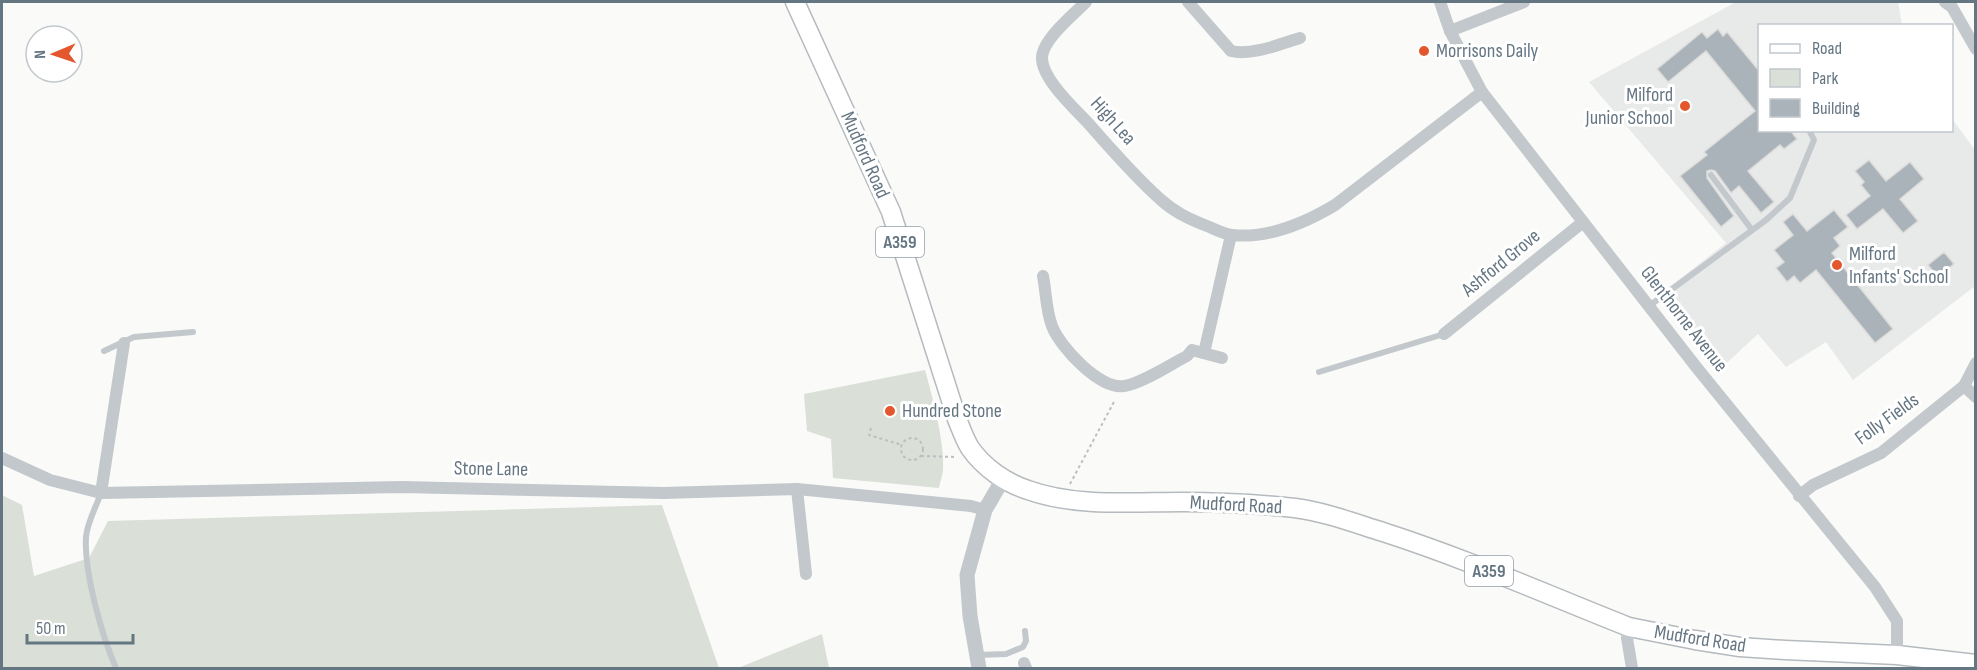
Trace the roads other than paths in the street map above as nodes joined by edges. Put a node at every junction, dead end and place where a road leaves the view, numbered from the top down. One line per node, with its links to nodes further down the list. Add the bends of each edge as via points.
1 (795, 2): 29 (main road, Mudford Road / A359, via 891,212 957,419 970,448)
2 (1086, 2): 15 (street, High Lea, via 1045,44 1042,67 1068,101 1161,200 1184,217)
3 (1188, 2): 8 (street, via 1231,51 1239,53)
4 (1440, 2): 7 (street, Glenthorne Avenue)
5 (1524, 2): 7 (street)
6 (1945, 2): 9 (street, via 1952,7)
7 (1450, 30): 10 (street, Glenthorne Avenue)
8 (1300, 38)
9 (1976, 49)
10 (1482, 92): 13 (street, Glenthorne Avenue); 15 (street, High Lea, via 1310,220 1284,229)
11 (1810, 132): 14 (lane, via 1814,140 1790,198)
12 (1711, 175): 14 (lane)
13 (1583, 222): 17 (street, Glenthorne Avenue); 19 (street, Ashford Grove)
14 (1752, 230): 17 (lane)
15 (1232, 235): 22 (street)
16 (1043, 276): 22 (street, via 1052,326 1066,348 1102,382 1122,387 1133,384 1192,350)
17 (1649, 306): 32 (street, Glenthorne Avenue)
18 (193, 332): 20 (lane, via 134,338)
19 (1444, 334): 25 (lane)
20 (124, 343): 21 (lane); 31 (street)
21 (105, 351)
22 (1204, 353): 23 (street)
23 (1221, 358)
24 (1976, 363): 26 (street, Folly Fields)
25 (1319, 372)
26 (1964, 386): 27 (street); 32 (street, Folly Fields, via 1881,453 1813,485)
27 (1976, 397)
28 (2, 458): 31 (street, Stone Lane, via 50,480)
29 (1003, 479): 33 (street); 35 (main road, Mudford Road / A359, via 1062,498 1118,503 1248,504 1320,513 1428,547)
30 (797, 489): 31 (street, Stone Lane, via 664,493 402,487); 33 (street, Stone Lane); 34 (street)
31 (101, 493): 40 (lane, via 86,537 92,589 105,643)
32 (1799, 496): 37 (street, Glenthorne Avenue, via 1875,587 1897,621)
33 (984, 510): 38 (street, via 967,575)
34 (806, 574)
35 (1629, 627): 37 (main road, Mudford Road / A359, via 1740,646); 41 (street)
36 (1025, 631): 38 (lane, via 1023,647)
37 (1898, 655): 39 (main road, Mudford Road / A359)
38 (978, 662)
39 (1976, 664)
40 (116, 669)
41 (1632, 669)

